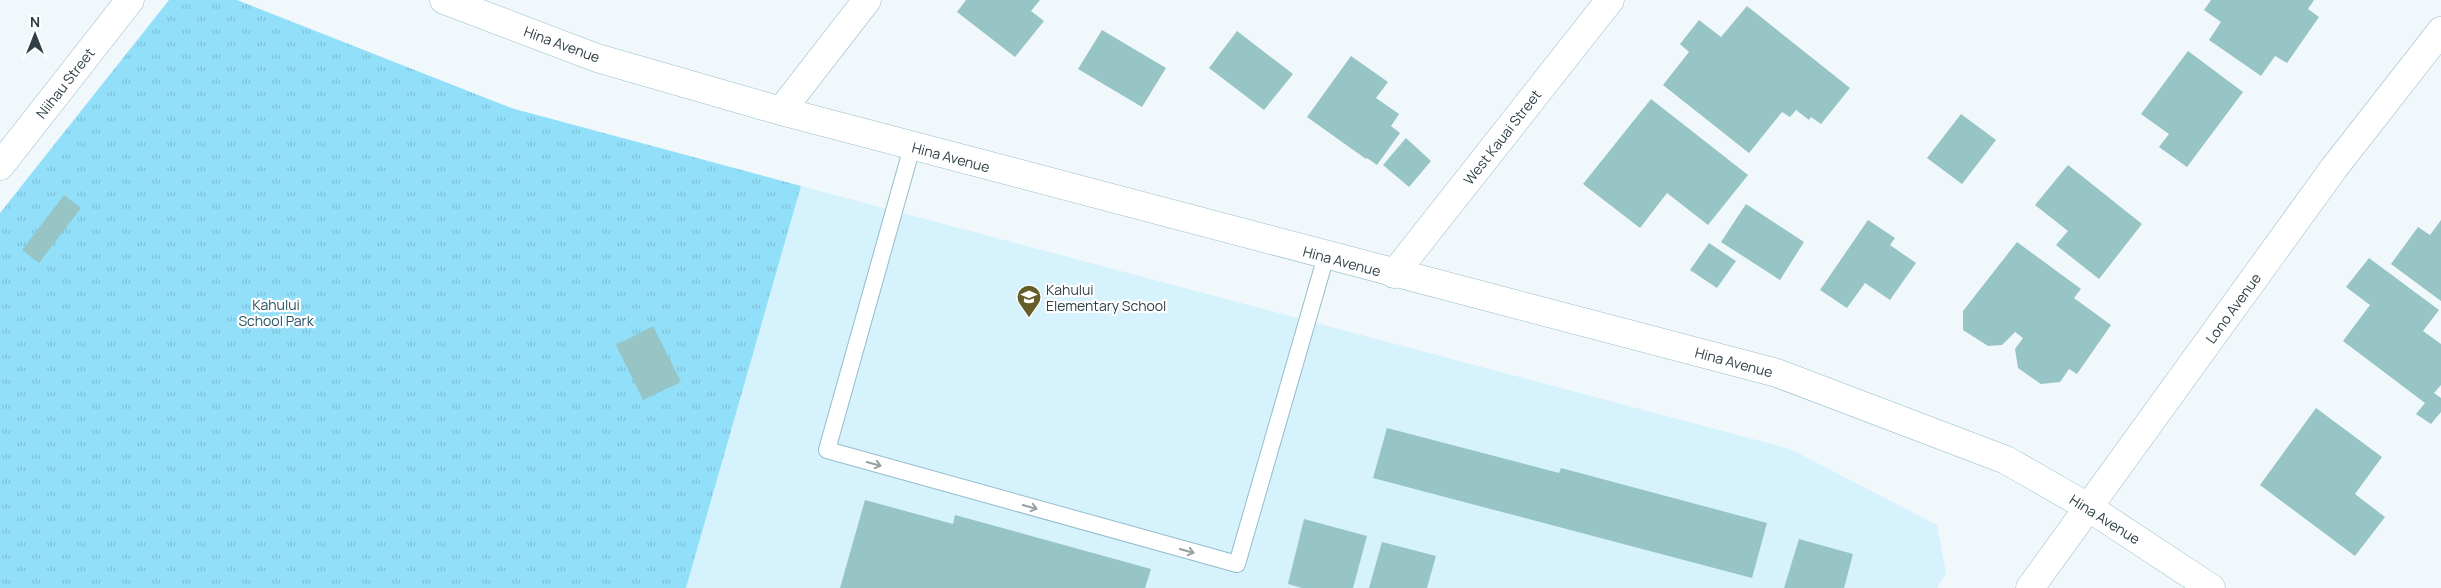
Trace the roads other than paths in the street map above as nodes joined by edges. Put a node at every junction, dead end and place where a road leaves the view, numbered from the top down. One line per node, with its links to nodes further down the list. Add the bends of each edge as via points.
1 (130, 0): 8 (street, Niihau Street)
2 (444, 0): 6 (street, Hina Avenue, via 597,58)
3 (867, 0): 6 (street)
4 (1610, 0): 10 (street, West Kauai Street)
5 (2441, 31): 11 (street, Lono Avenue, via 2334,168)
6 (781, 111): 7 (street, Hina Avenue)
7 (912, 147): 9 (street, Hina Avenue); 9 (lane, one-way to 9, via 827,450 1237,564)
8 (0, 166)
9 (1326, 256): 10 (street, Hina Avenue)
10 (1394, 274): 11 (street, Hina Avenue, via 1777,374 2006,460)
11 (2088, 507): 12 (street, Lono Avenue); 13 (street, Hina Avenue)
12 (2030, 588)
13 (2210, 588)

